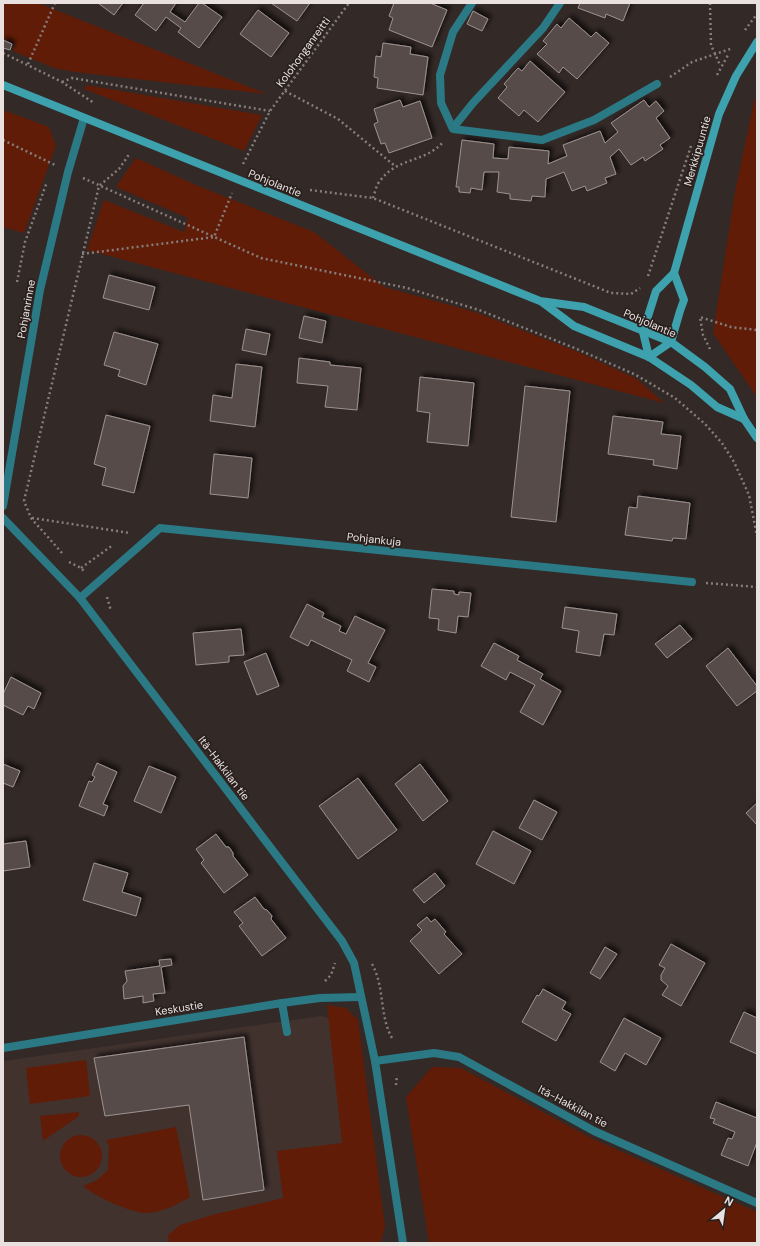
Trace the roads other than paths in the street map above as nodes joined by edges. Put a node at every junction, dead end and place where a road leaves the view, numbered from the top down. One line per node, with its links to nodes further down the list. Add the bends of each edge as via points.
1 (472, 3): 7 (street, via 453,32 440,75 441,103)
2 (560, 3): 7 (street, via 543,28)
3 (757, 42): 8 (street, Merkkipuuntie, via 736,76 719,114)
4 (657, 84): 7 (street, via 594,120 542,140)
5 (3, 85): 6 (street, Pohjolantie)
6 (84, 118): 9 (street, Pohjolantie); 15 (street, Pohjanrinne, via 68,172 40,290)
7 (453, 128)
8 (674, 273): 10 (street, Merkkipuuntie, via 656,291); 11 (street, via 684,300)
9 (540, 301): 10 (street, Pohjolantie, via 584,308); 12 (street, Pohjolantie, via 574,326)
10 (643, 332): 11 (street, Pohjolantie); 12 (street)
11 (671, 342): 12 (street); 13 (street, Pohjolantie, via 730,389)
12 (649, 357): 13 (street, Pohjolantie, via 691,385 717,407)
13 (744, 418): 14 (street, Pohjolantie)
14 (757, 438)
15 (3, 506)
16 (3, 518): 18 (street, Itä-Hakkilan tie)
17 (692, 582): 18 (street, Pohjankuja, via 160,528)
18 (80, 598): 19 (street, Itä-Hakkilan tie, via 342,941 354,963)
19 (360, 996): 20 (street, Keskustie); 23 (street, Itä-Hakkilan tie)
20 (282, 1002): 21 (street); 22 (street, Keskustie)
21 (287, 1032)
22 (3, 1048)
23 (375, 1061): 24 (street, Itä-Hakkilan tie, via 434,1053 459,1057 594,1131); 25 (street, Itä-Hakkilan tie)
24 (757, 1203)
25 (403, 1243)

